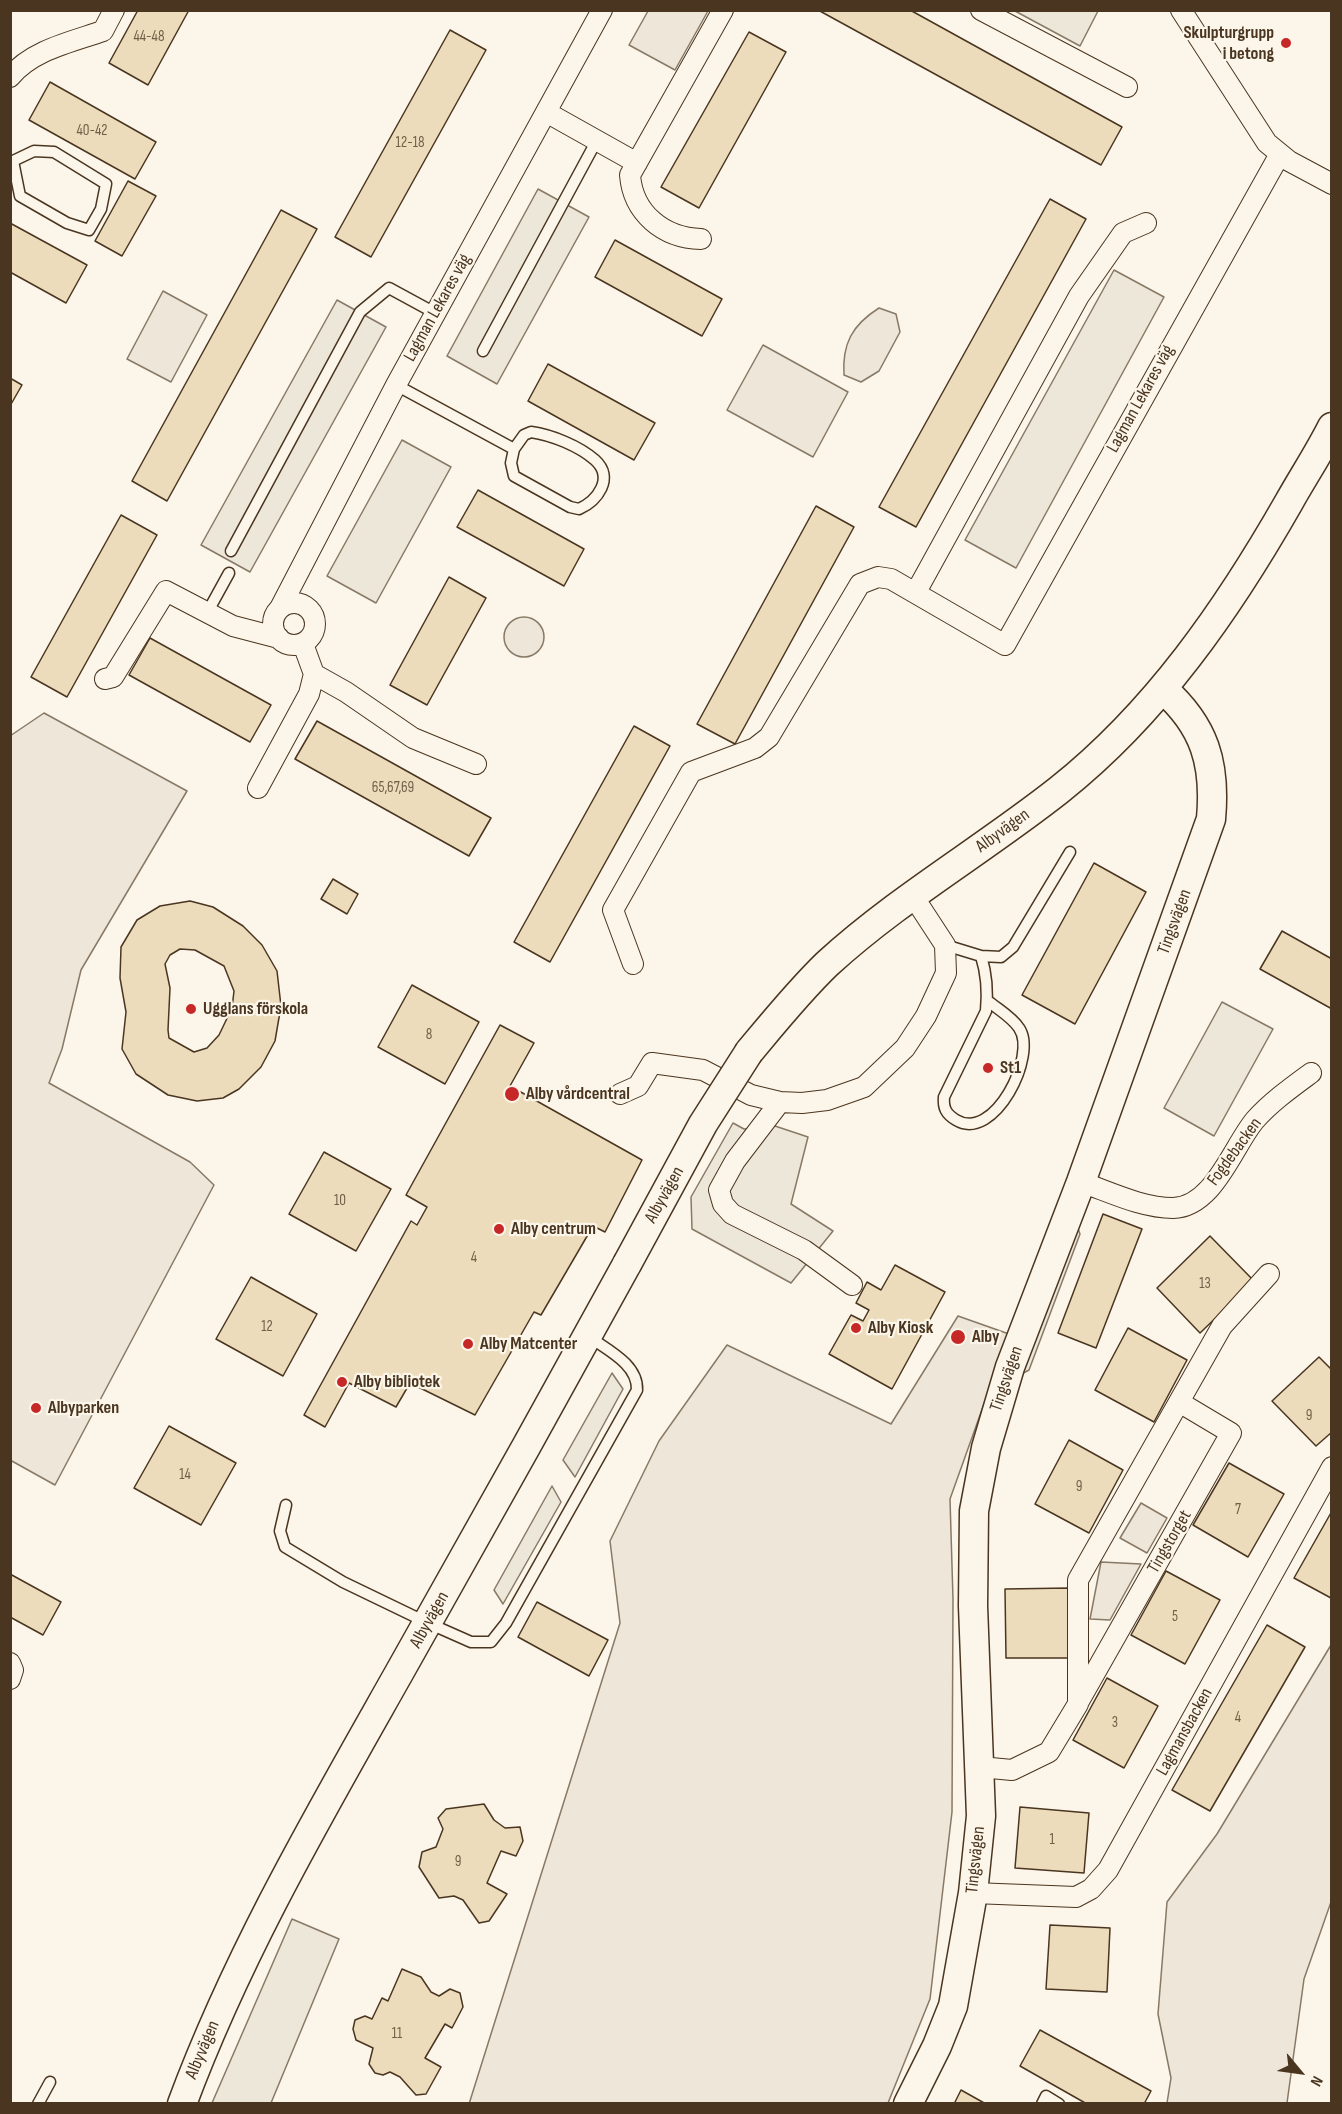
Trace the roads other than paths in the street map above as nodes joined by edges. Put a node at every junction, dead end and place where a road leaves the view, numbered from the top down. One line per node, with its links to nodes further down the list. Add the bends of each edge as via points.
1 (114, 10): 6 (street, via 103,31 46,51 20,65)
2 (602, 10): 8 (street, Lagman Lekares väg)
3 (723, 10): 12 (street)
4 (981, 10): 7 (street)
5 (1181, 10): 10 (street, via 1267,143)
6 (10, 76)
7 (1127, 87)
8 (546, 112): 9 (street); 16 (street, Lagman Lekares väg)
9 (597, 140): 12 (street); 17 (lane)
10 (1280, 154): 13 (street); 23 (street, Lagman Lekares väg, via 1005,645)
11 (12, 161): 11 (lane, via 34,150 54,152 106,184 100,209 89,230 67,223 20,196)
12 (637, 163): 15 (street, via 630,175 631,189 645,217 686,238)
13 (1332, 184)
14 (1146, 223): 23 (street, via 1123,233 1079,296)
15 (701, 239)
16 (435, 313): 18 (street, Lagman Lekares väg); 21 (lane, via 389,288 360,312)
17 (483, 351)
18 (396, 385): 20 (lane); 24 (street, Lagman Lekares väg)
19 (1332, 427): 30 (street, Albyvägen, via 1224,607)
20 (514, 449): 20 (lane, via 514,476 570,507 579,509 600,494 603,484 597,461 560,440 531,432)
21 (231, 551)
22 (229, 573): 25 (lane)
23 (916, 592): 37 (street, via 878,577 860,584 769,737 755,748 691,772 613,910)
24 (280, 608): 26 (street, via 273,627); 27 (street, via 298,603 314,615 315,628)
25 (207, 613): 26 (street, via 233,626); 29 (street, via 166,591 113,677)
26 (279, 638): 27 (street, via 290,645)
27 (303, 644): 28 (street)
28 (314, 674): 31 (street, via 413,738); 32 (street, via 309,694)
29 (105, 679)
30 (1163, 689): 34 (street, Albyvägen, via 1115,741 1059,789); 42 (street, Tingsvägen, via 1191,718 1210,759 1214,791 1211,819)
31 (476, 764)
32 (258, 788)
33 (1070, 852): 36 (lane, via 1013,947 1001,957)
34 (913, 897): 35 (street); 45 (street, Albyvägen, bridge, via 827,965 749,1052 704,1124)
35 (945, 945): 36 (lane); 41 (street, via 946,973 941,987 926,1016 890,1065 864,1087 827,1100)
36 (981, 956): 38 (lane, via 989,988)
37 (633, 964)
38 (987, 1000): 38 (lane, via 986,1011 944,1097 943,1107 949,1115 969,1124 981,1122 1000,1107 1020,1068 1024,1049 1020,1029)
39 (1311, 1073): 42 (street, Fogdebacken, via 1255,1120 1214,1184 1192,1201 1176,1208 1153,1206)
40 (620, 1094): 41 (street, via 638,1086 652,1063 703,1070 751,1095)
41 (780, 1102): 44 (street, via 735,1161 719,1190 723,1204 732,1214 804,1250)
42 (1081, 1182): 53 (street, Tingsvägen, via 1003,1389 974,1511 973,1617)
43 (1269, 1274): 46 (street, via 1222,1326)
44 (852, 1285)
45 (587, 1335): 49 (street, Albyvägen); 49 (lane, via 632,1368 638,1377 638,1390 506,1623 491,1642 471,1642)
46 (1179, 1402): 52 (street, via 1078,1580); 52 (street, Tingstorget, via 1232,1433)
47 (1332, 1467): 54 (street, Lagmansbacken, via 1108,1870 1091,1889 1076,1897)
48 (286, 1505): 49 (lane, via 280,1531 285,1547 343,1582)
49 (428, 1623): 57 (street, Albyvägen, via 284,1882 216,2018)
50 (10, 1663): 51 (street)
51 (10, 1679)
52 (1078, 1704): 53 (street, Tingstorget, via 1050,1752 1012,1770)
53 (980, 1767): 54 (street, Tingsvägen, via 981,1816)
54 (973, 1893): 58 (street, Tingsvägen, via 953,2006 938,2046)
55 (50, 2082): 56 (lane)
56 (38, 2103)
57 (182, 2103)
58 (908, 2103)
59 (1042, 2103): 60 (lane, via 1046,2096)
60 (1059, 2103)

